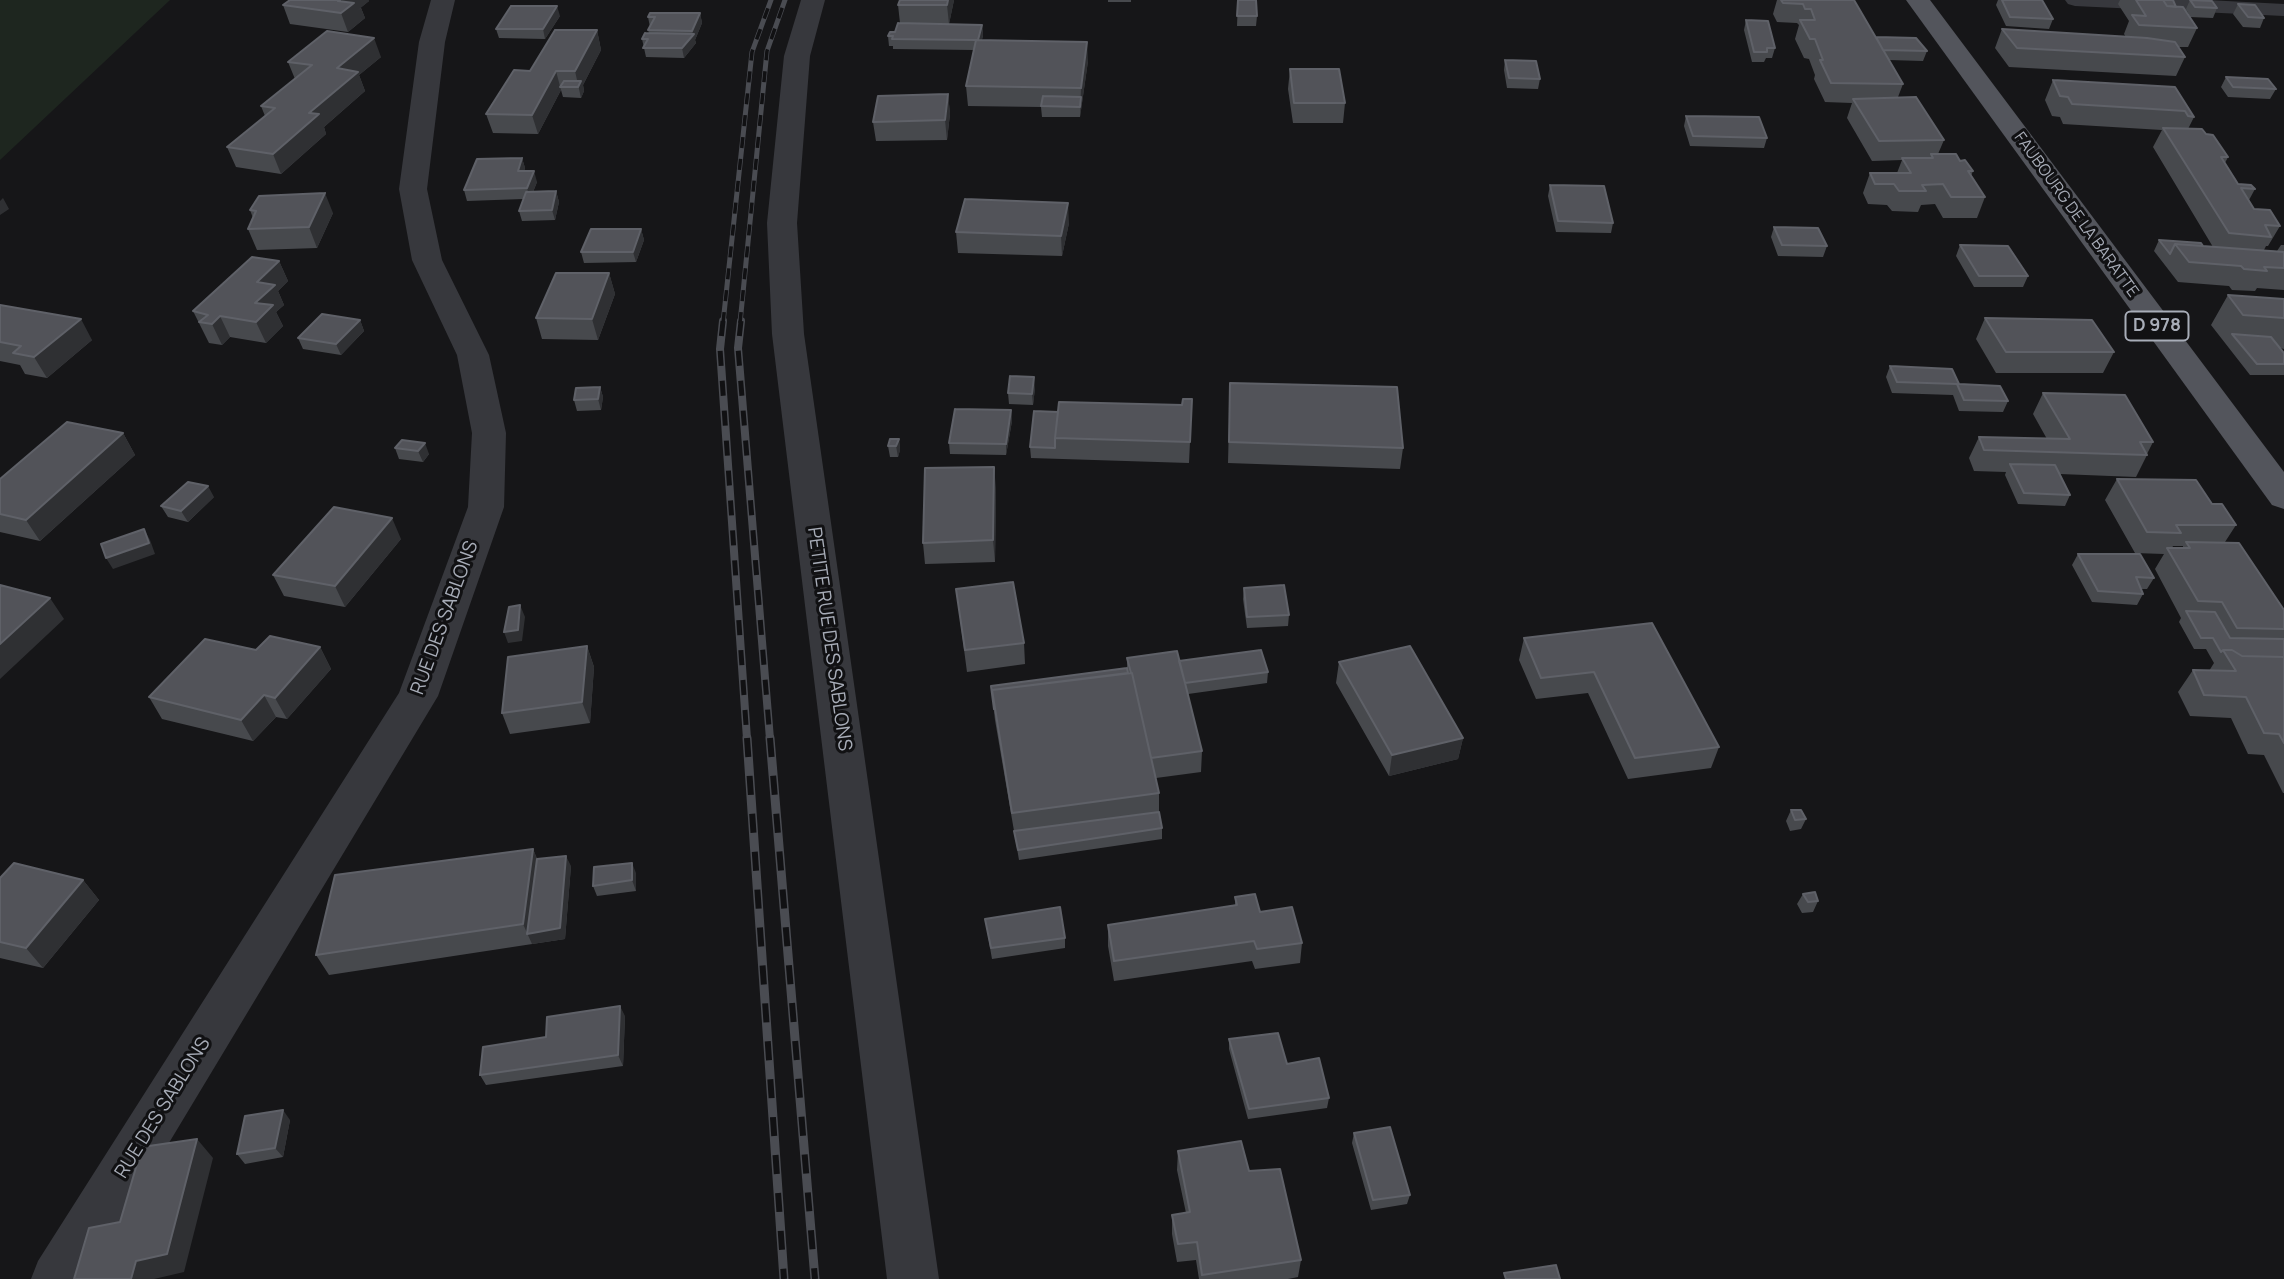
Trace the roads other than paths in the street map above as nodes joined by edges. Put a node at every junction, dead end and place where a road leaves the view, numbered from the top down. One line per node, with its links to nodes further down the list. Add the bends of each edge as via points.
1 (443, 0): 7 (street, RUE DES SABLONS, via 432,42 414,189 427,260 473,355 489,433 486,507 418,696)
2 (813, 0): 8 (street, PETITE RUE DES SABLONS, via 797,56 782,223 788,334)
3 (1918, 0): 6 (main road, FAUBOURG DE LA BARATTE / D 978)
4 (2075, 0): 5 (lane)
5 (2284, 10)
6 (2284, 497)
7 (58, 1279)
8 (913, 1279)

